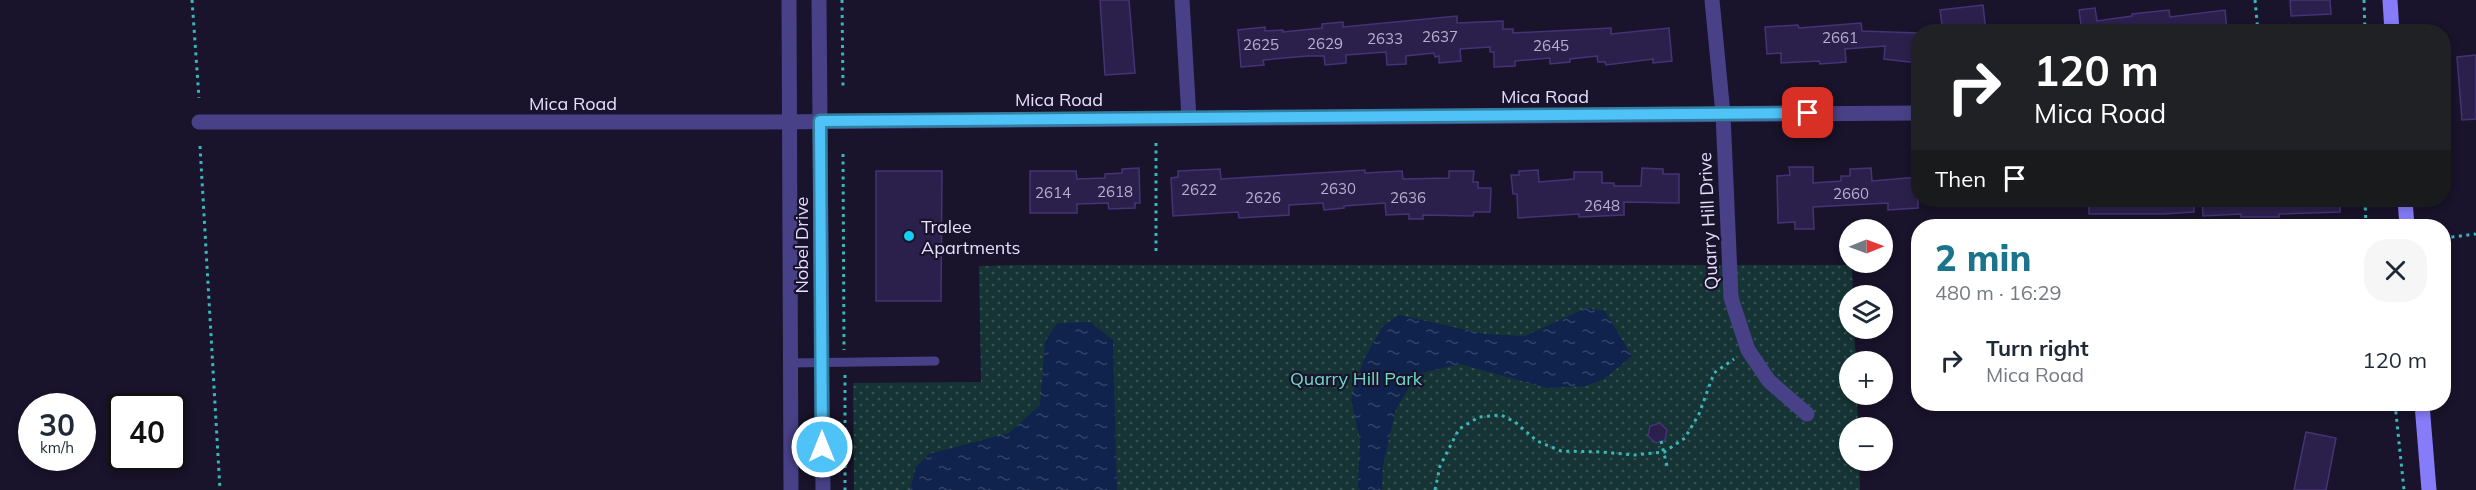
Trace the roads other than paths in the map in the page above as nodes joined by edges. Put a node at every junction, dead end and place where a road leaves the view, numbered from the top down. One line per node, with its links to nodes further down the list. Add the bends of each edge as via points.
1 (789, 0): 12 (street, Nobel Drive)
2 (819, 0): 10 (street, Nobel Drive)
3 (1182, 0): 9 (street)
4 (1712, 0): 8 (street, Quarry Hill Drive)
5 (2390, 0): 6 (main road)
6 (2392, 24)
7 (1911, 112): 8 (street, Mica Road)
8 (1723, 114): 9 (street, Mica Road); 17 (street, Quarry Hill Drive, via 1731,298 1748,350 1769,381)
9 (1189, 118): 10 (street, Mica Road)
10 (820, 121): 12 (street, Mica Road); 14 (street, Nobel Drive)
11 (199, 122): 12 (street, Mica Road)
12 (789, 122): 15 (street, Nobel Drive)
13 (935, 361): 14 (lane)
14 (822, 362): 15 (lane); 19 (street, Nobel Drive)
15 (790, 363): 18 (street, Nobel Drive)
16 (2423, 411): 20 (main road)
17 (1807, 414)
18 (790, 490)
19 (823, 490)
20 (2429, 490)

